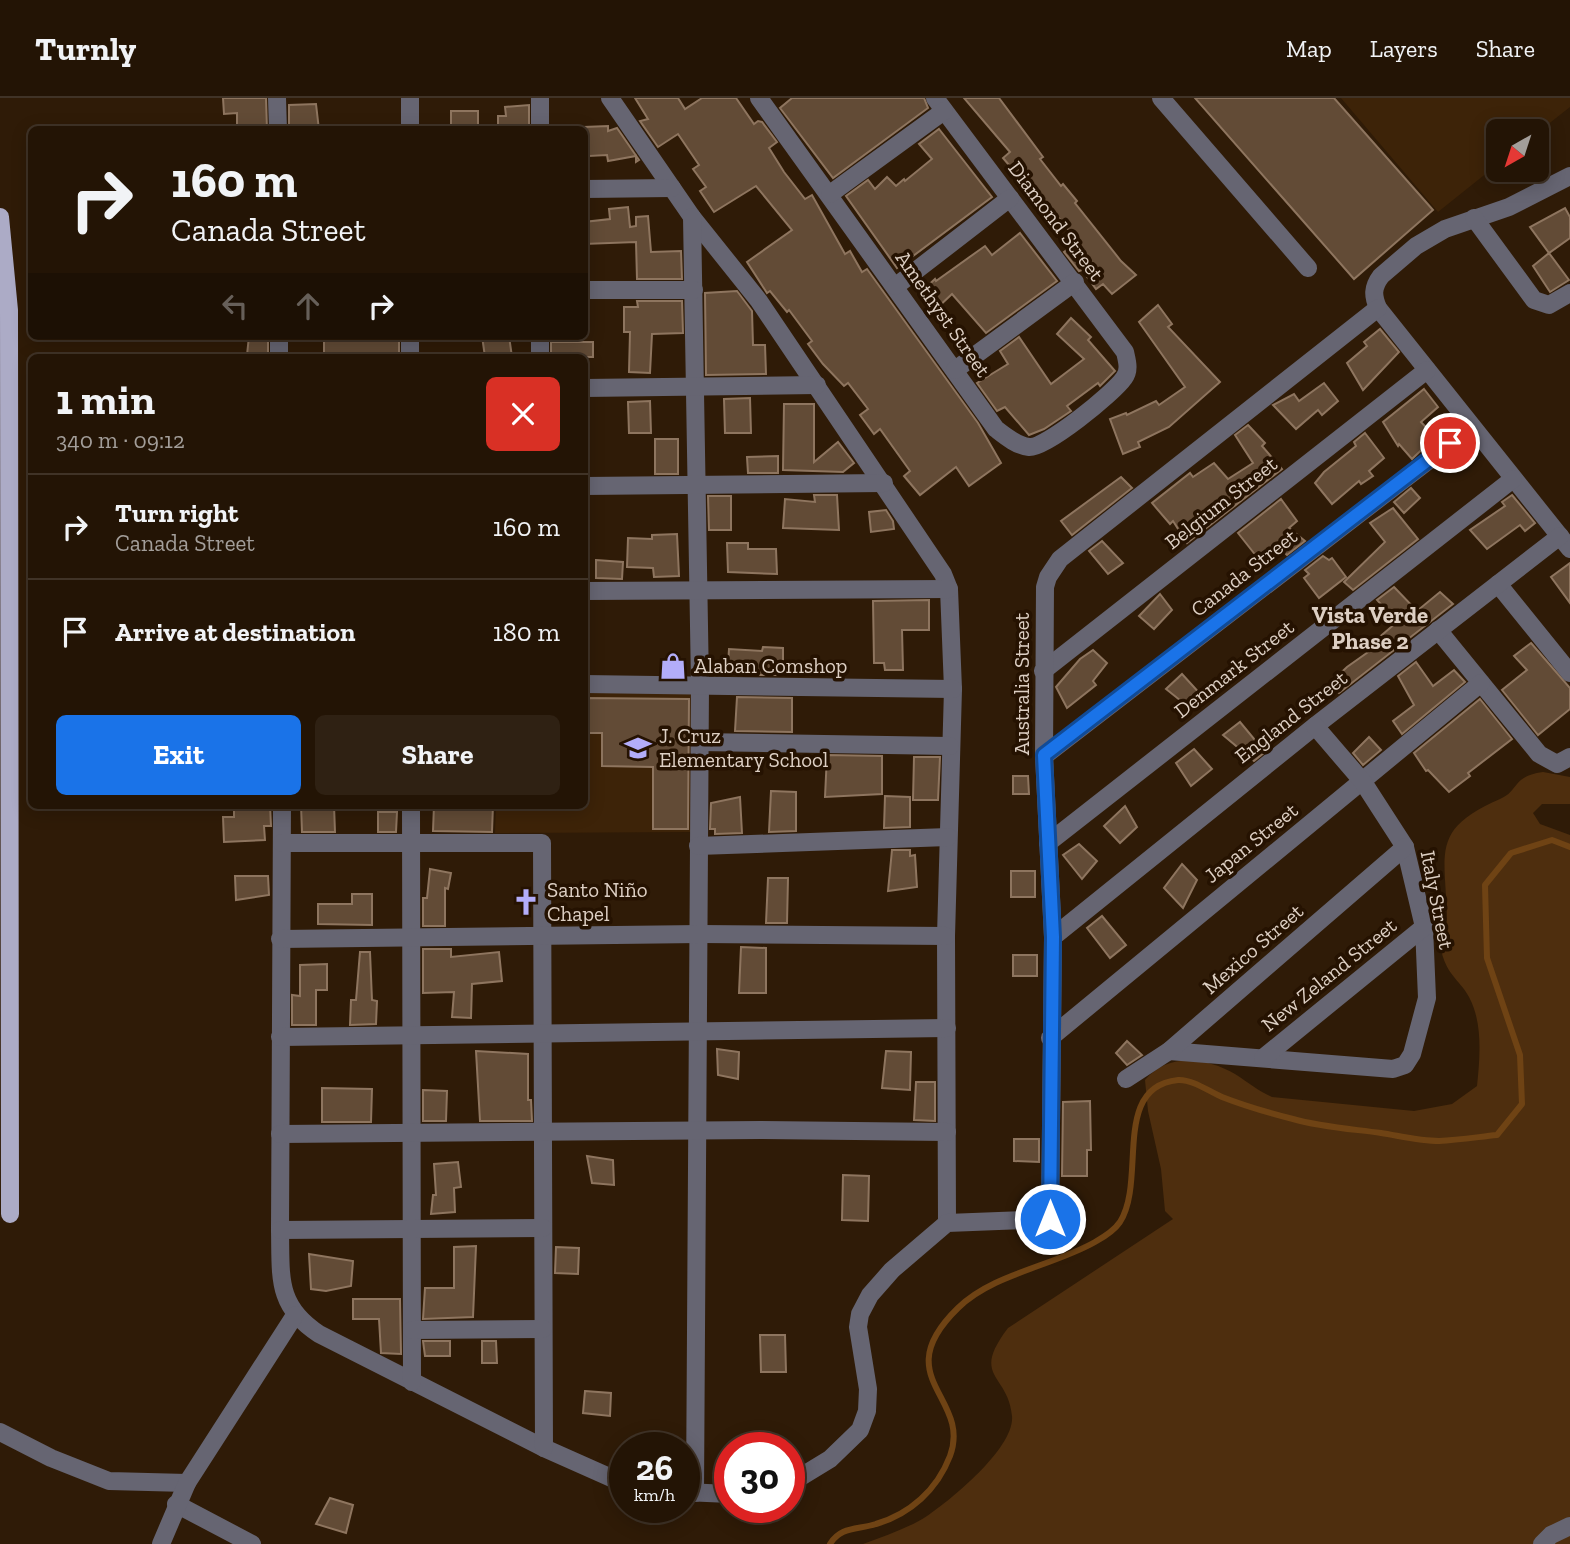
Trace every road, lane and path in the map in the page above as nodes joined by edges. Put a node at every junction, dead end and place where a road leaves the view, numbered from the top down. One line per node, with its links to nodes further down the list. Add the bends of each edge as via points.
1 (277, 98): 9 (street)
2 (410, 98): 10 (street)
3 (540, 98): 11 (street)
4 (598, 98): 5 (street)
5 (610, 98): 13 (street)
6 (1161, 98): 20 (street)
7 (768, 101): 15 (street, Amethyst Street)
8 (940, 104): 15 (street); 16 (street, Diamond Street)
9 (278, 126)
10 (410, 126)
11 (540, 126)
12 (1570, 176): 19 (street, via 1535,196)
13 (672, 188): 14 (street); 18 (street)
14 (588, 189)
15 (830, 194): 22 (street, Amethyst Street)
16 (1010, 198): 21 (street, Diamond Street); 22 (street)
17 (0, 217): 85 (main road, via 9,310)
18 (692, 217): 24 (street); 30 (street, via 760,301)
19 (1474, 218): 25 (street, via 1528,293 1542,304 1559,302); 26 (street, via 1416,246 1381,276 1373,290)
20 (1308, 268)
21 (1075, 282): 27 (street); 29 (street, Diamond Street, via 1125,352)
22 (896, 286): 27 (street, Amethyst Street)
23 (588, 290): 24 (street)
24 (694, 290): 31 (street)
25 (1570, 293)
26 (1378, 308): 28 (street); 44 (street, Australia Street, via 1060,559 1045,587)
27 (955, 370): 29 (street, Amethyst Street, via 996,429 1031,448 1050,441)
28 (1427, 370): 33 (street); 44 (street, Belgium Street)
29 (1125, 377)
30 (817, 385): 31 (street); 35 (street)
31 (695, 387): 32 (street); 36 (street)
32 (588, 388)
33 (1472, 427): 34 (street); 53 (street, Canada Street)
34 (1513, 480): 38 (street); 61 (street, Denmark Street)
35 (884, 483): 36 (street); 40 (street)
36 (697, 485): 37 (street); 41 (street)
37 (588, 486)
38 (1565, 542): 39 (street, England Street)
39 (1498, 584): 43 (street, England Street); 45 (street)
40 (949, 589): 41 (street); 49 (street)
41 (698, 590): 42 (street); 48 (street)
42 (588, 591)
43 (1438, 630): 46 (street); 50 (street, England Street)
44 (1043, 671): 53 (street, Australia Street)
45 (1570, 673)
46 (1480, 683): 54 (street, via 1539,754 1557,764); 55 (street, Japan Street)
47 (588, 684): 48 (street)
48 (700, 684): 49 (street); 51 (street)
49 (953, 689): 52 (street)
50 (1315, 726): 55 (street, Italy Street); 68 (street, England Street)
51 (699, 742): 52 (street); 62 (street)
52 (950, 746): 58 (street)
53 (1044, 755): 61 (street, Australia Street)
54 (1570, 757)
55 (1363, 782): 63 (street, Italy Street); 76 (street, Japan Street)
56 (282, 809): 59 (street)
57 (411, 809): 60 (street)
58 (948, 836): 62 (street); 67 (street)
59 (282, 843): 60 (street); 70 (street)
60 (411, 843): 66 (street, via 542,843); 69 (street)
61 (1048, 843): 68 (street, Australia Street)
62 (698, 846): 65 (street)
63 (1405, 848): 64 (street, Italy Street); 77 (street, Mexico Street)
64 (1424, 927): 78 (street, New Zeland Street); 78 (street, Italy Street, via 1427,998 1405,1065 1393,1069)
65 (700, 934): 66 (street); 67 (street); 72 (street)
66 (542, 935): 69 (street); 73 (street)
67 (946, 936): 71 (street)
68 (1053, 937): 76 (street, Australia Street)
69 (411, 938): 70 (street); 74 (street)
70 (281, 939): 75 (street)
71 (947, 1028): 72 (street); 81 (street)
72 (699, 1031): 73 (street); 80 (street)
73 (542, 1034): 74 (street); 82 (street)
74 (411, 1036): 75 (street); 84 (street)
75 (280, 1037): 83 (street)
76 (1050, 1038): 86 (street, Australia Street, via 1050,1219)
77 (1169, 1051): 78 (street); 79 (street, Mexico Street)
78 (1263, 1058)
79 (1126, 1079)
80 (698, 1132): 81 (street); 82 (street); 95 (street)
81 (947, 1132): 86 (street)
82 (542, 1133): 84 (street); 87 (street)
83 (281, 1134): 84 (street); 89 (street)
84 (411, 1134): 88 (street)
85 (10, 1214)
86 (947, 1223): 98 (street, via 892,1270 870,1296 858,1327 867,1411 860,1430)
87 (543, 1228): 88 (street); 91 (street)
88 (411, 1229): 89 (street); 92 (street)
89 (281, 1230): 90 (street, via 283,1289)
90 (295, 1315): 93 (street, via 319,1334); 99 (street)
91 (543, 1329): 92 (street); 96 (street)
92 (412, 1330): 93 (street)
93 (412, 1382): 96 (street)
94 (0, 1432): 99 (street, via 109,1481)
95 (691, 1432)
96 (544, 1448): 97 (street)
97 (609, 1477)
98 (805, 1477)
99 (187, 1483): 100 (street)
100 (176, 1504): 102 (street); 103 (street)
101 (1570, 1526): 104 (street)
102 (161, 1544)
103 (252, 1544)
104 (1542, 1544)

